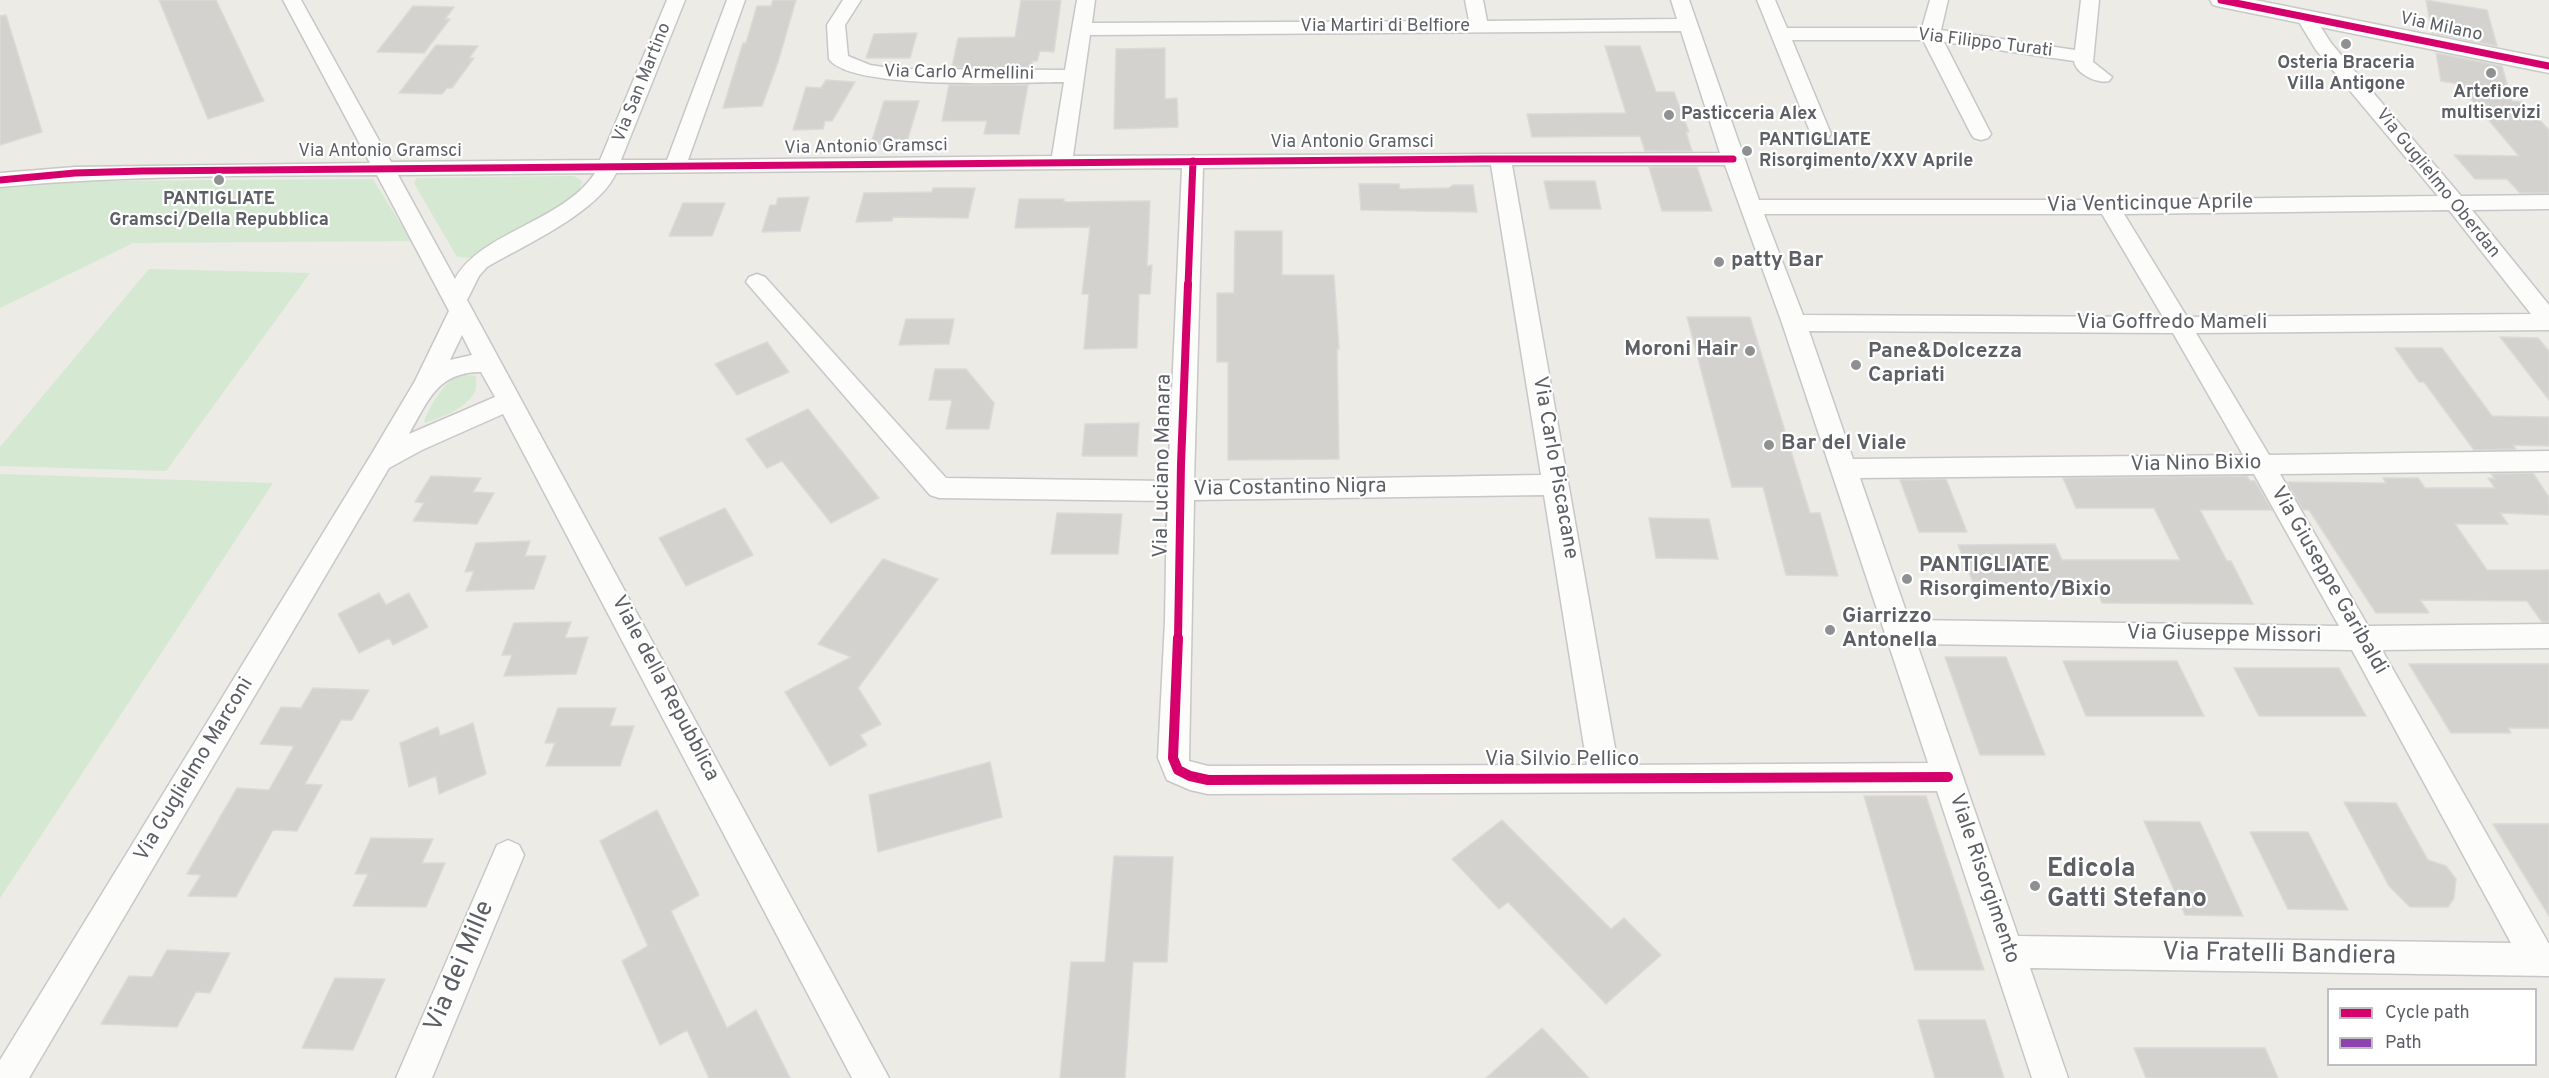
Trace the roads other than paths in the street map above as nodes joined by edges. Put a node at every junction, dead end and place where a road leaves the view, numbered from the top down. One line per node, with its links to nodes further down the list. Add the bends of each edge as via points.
1 (292, 0): 30 (street, Viale della Repubblica)
2 (676, 0): 28 (street, Via San Martino)
3 (736, 0): 29 (street)
4 (1086, 0): 15 (street)
5 (1474, 0): 14 (street)
6 (1680, 0): 13 (street, Viale Risorgimento)
7 (1766, 0): 16 (street)
8 (1939, 0): 17 (street)
9 (2090, 0): 18 (street)
10 (2221, 0): 12 (street, Via Milano)
11 (851, 1): 20 (street, Via Carlo Armellini, via 837,25 839,59 865,70 896,75)
12 (2305, 17): 19 (street, Via Milano); 32 (street, Via Guglielmo Oberdan, via 2323,46)
13 (1688, 25): 14 (street, Via Martiri di Belfiore); 25 (street, Viale Risorgimento)
14 (1479, 26): 15 (street, Via Martiri di Belfiore)
15 (1081, 29): 20 (street)
16 (1780, 34): 17 (street, Via Filippo Turati); 22 (street)
17 (1930, 34): 18 (street, Via Filippo Turati); 23 (street)
18 (2083, 57): 21 (street, via 2083,64)
19 (2549, 66)
20 (1074, 76): 27 (street)
21 (2102, 77)
22 (1821, 134)
23 (1981, 134)
24 (1500, 159): 25 (street, Via Antonio Gramsci); 26 (street, Via Antonio Gramsci); 50 (street, Via Carlo Piscacane)
25 (1733, 159): 34 (street, Viale Risorgimento)
26 (1193, 161): 27 (street, Via Antonio Gramsci); 51 (street, Via Luciano Manara)
27 (1061, 163): 29 (street, Via Antonio Gramsci)
28 (609, 166): 29 (street, Via Antonio Gramsci); 30 (street, Via Antonio Gramsci); 36 (street, via 587,197)
29 (675, 166)
30 (385, 169): 31 (street, Via Antonio Gramsci, via 98,172); 37 (street, Viale della Repubblica)
31 (0, 180)
32 (2454, 202): 33 (street, Via Venticinque Aprile); 35 (street, Via Venticinque Aprile); 40 (street, Via Guglielmo Oberdan)
33 (2549, 202)
34 (1752, 207): 35 (street, Via Venticinque Aprile); 41 (street, Viale Risorgimento)
35 (2109, 207): 42 (street, Via Giuseppe Garibaldi)
36 (479, 262): 37 (street); 39 (street, via 470,272)
37 (436, 265): 39 (street, Viale della Repubblica)
38 (757, 282): 51 (street, Via Costantino Nigra, via 939,488)
39 (458, 306): 43 (street, Viale della Repubblica); 44 (street, Via Guglielmo Marconi)
40 (2549, 322): 42 (street, Via Goffredo Mameli)
41 (1794, 323): 42 (street, Via Goffredo Mameli); 49 (street, Viale Risorgimento)
42 (2181, 325): 48 (street, Via Giuseppe Garibaldi)
43 (489, 364): 44 (street, via 451,367); 45 (street, Viale della Repubblica)
44 (427, 382): 47 (street, Via Guglielmo Marconi)
45 (509, 401): 47 (street, via 413,443); 63 (street, Viale della Repubblica)
46 (2549, 461): 48 (street, Via Nino Bixio)
47 (381, 462): 61 (street, Via Guglielmo Marconi)
48 (2260, 464): 49 (street, Via Nino Bixio); 54 (street, Via Giuseppe Garibaldi)
49 (1843, 469): 52 (street, Viale Risorgimento)
50 (1557, 485): 51 (street, Via Costantino Nigra); 57 (street, Via Carlo Piscacane)
51 (1180, 491): 55 (street, Via Luciano Manara, via 1173,758)
52 (1899, 632): 54 (street, Via Giuseppe Missori); 56 (street, Viale Risorgimento)
53 (2549, 636): 54 (street, Via Giuseppe Missori)
54 (2362, 638): 60 (street, Via Giuseppe Garibaldi)
55 (1178, 770): 57 (street, Via Silvio Pellico, via 1208,780)
56 (1948, 777): 57 (street, Via Silvio Pellico); 59 (street, Viale Risorgimento)
57 (1605, 778)
58 (508, 855): 62 (street, Via dei Mille)
59 (2008, 952): 60 (street, Via Fratelli Bandiera); 64 (street, Viale Risorgimento)
60 (2544, 960)
61 (9, 1078)
62 (414, 1078)
63 (872, 1078)
64 (2050, 1078)

